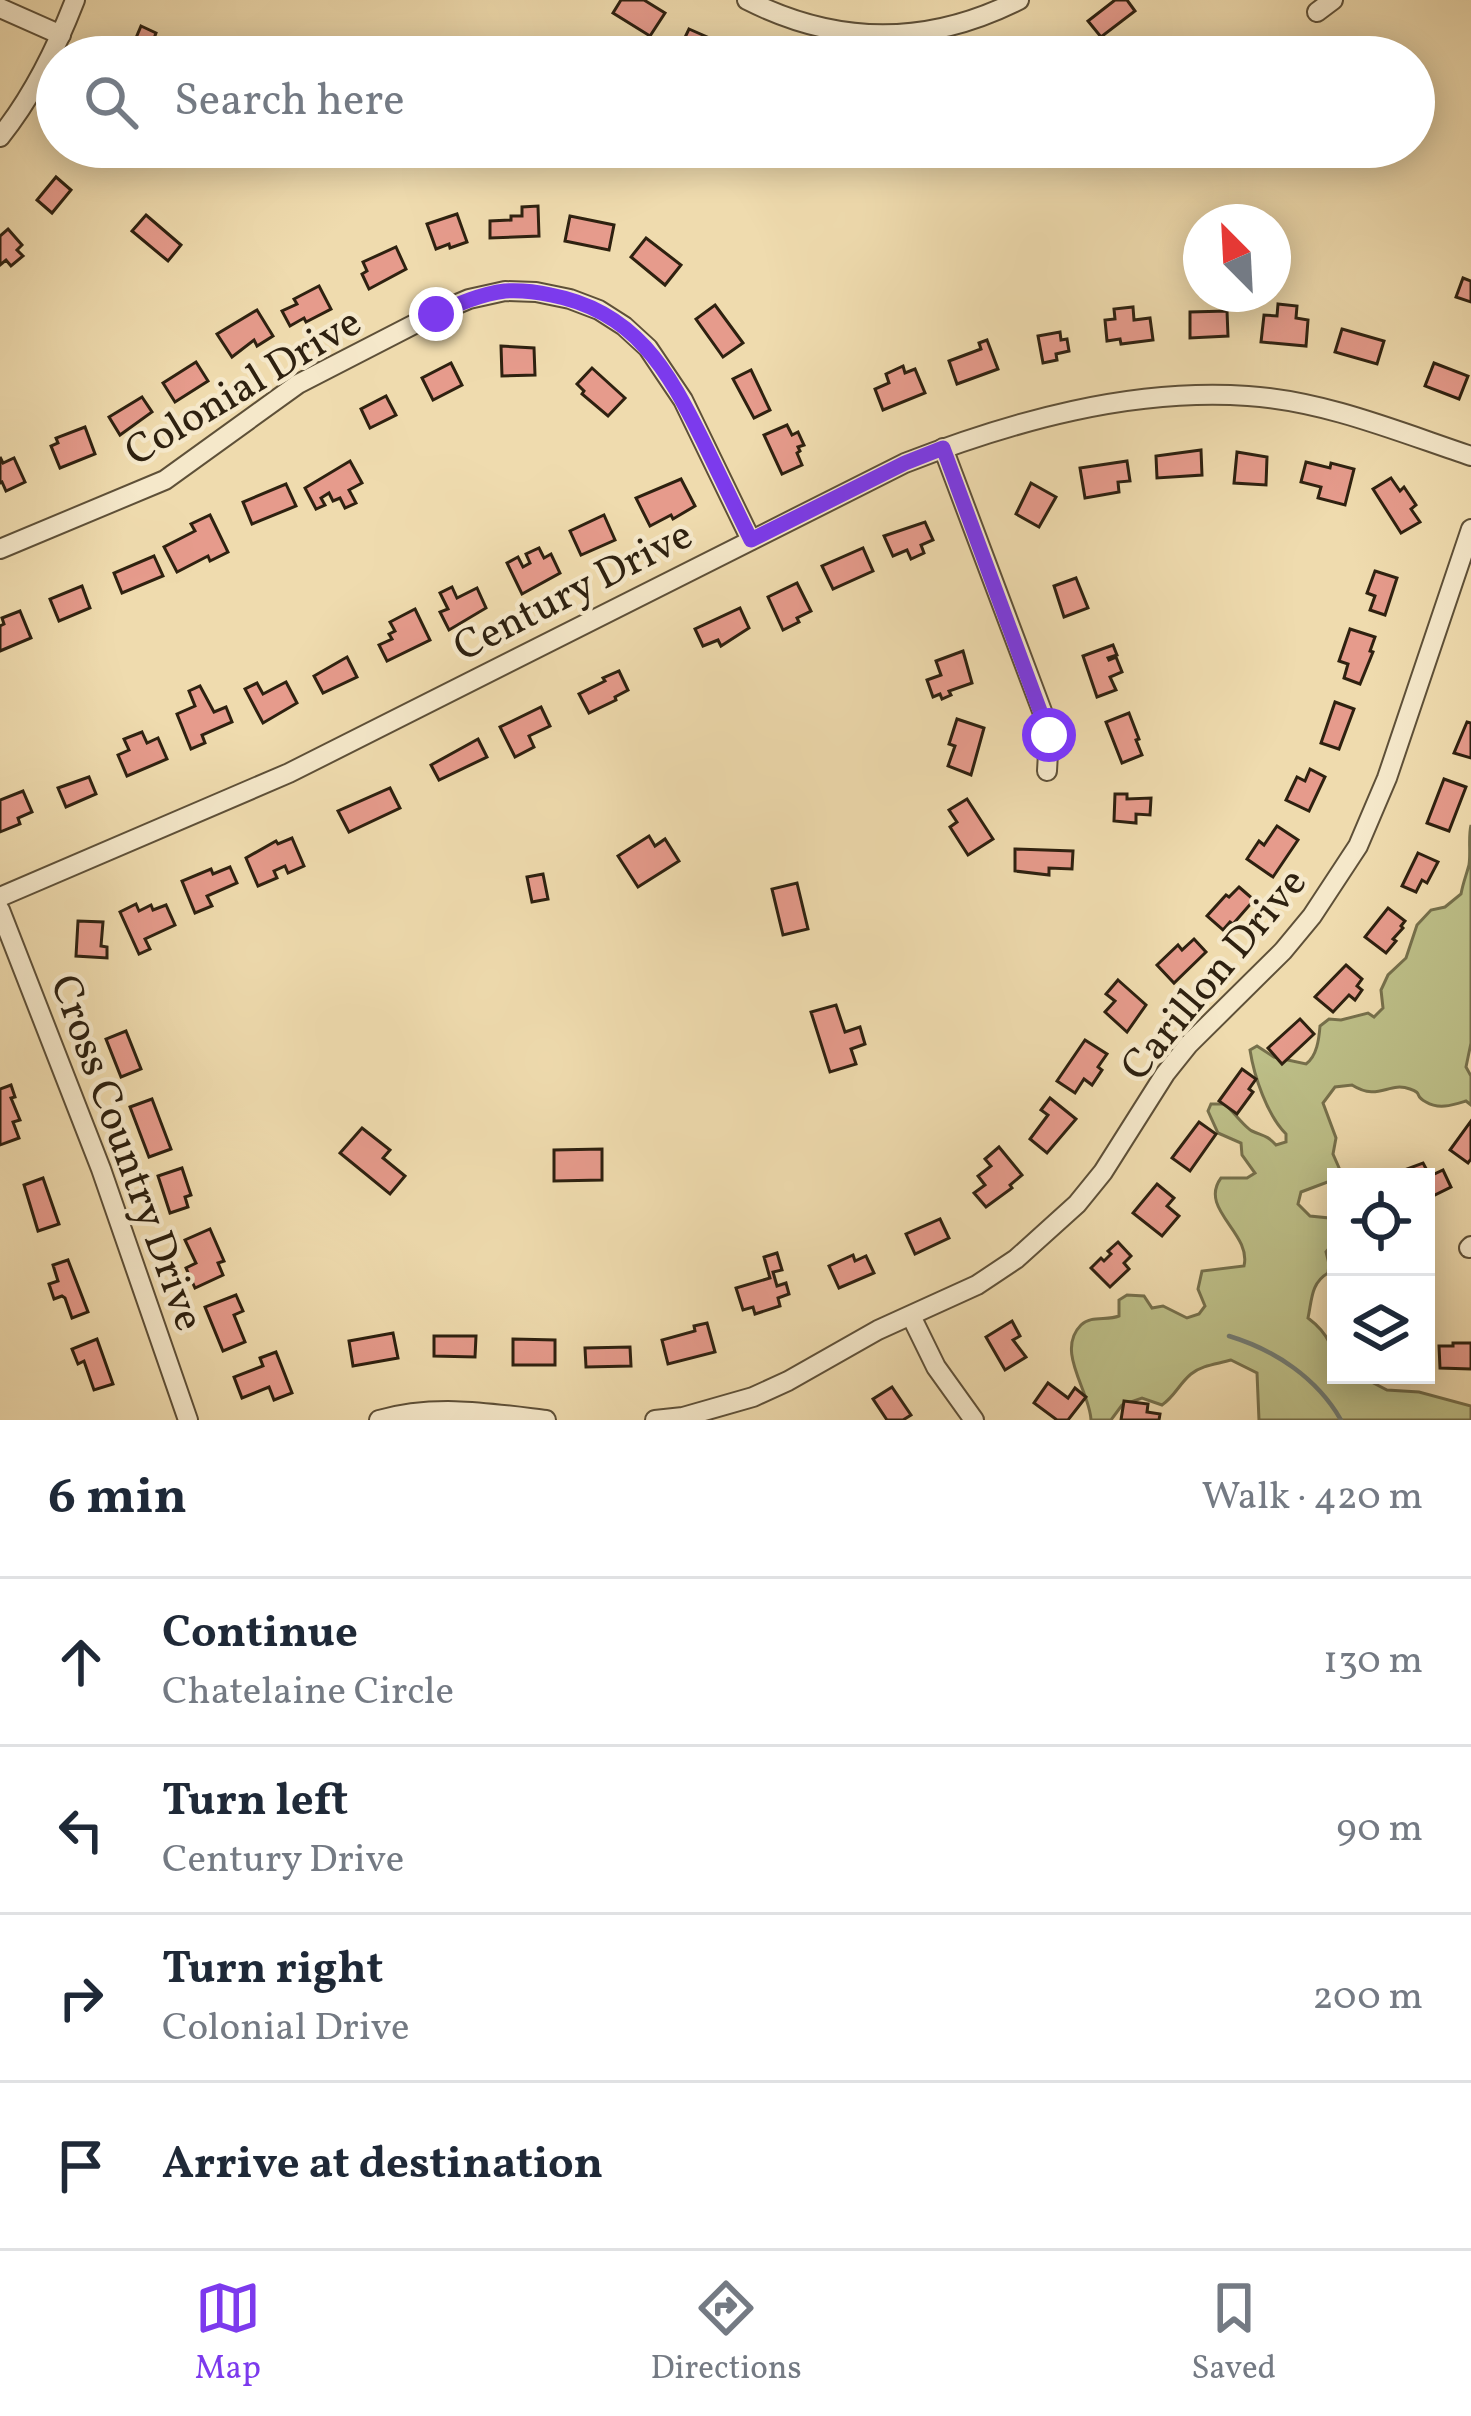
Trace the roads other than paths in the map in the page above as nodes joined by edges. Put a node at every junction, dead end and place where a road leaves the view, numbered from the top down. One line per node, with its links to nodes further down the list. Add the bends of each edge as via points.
1 (75, 0): 5 (street)
2 (746, 0): 3 (street, via 800,23 873,36 956,25)
3 (1019, 0)
4 (0, 8): 5 (street)
5 (62, 35)
6 (36, 83): 7 (street)
7 (0, 137)
8 (943, 448): 9 (street, Century Drive, via 1036,418 1200,395 1350,415); 11 (street, Century Drive); 13 (street, via 1045,719)
9 (1471, 456)
10 (1471, 529): 16 (street, Carillon Drive, via 1388,778 1358,846 1312,916 1189,1044 1062,1219 977,1285)
11 (751, 540): 12 (street, Colonial Drive, via 649,348 570,298 505,291 436,314 298,384 165,480); 14 (street, Century Drive, via 289,772)
12 (0, 549)
13 (1047, 771)
14 (0, 896)
15 (0, 910): 17 (street, Cross Country Drive)
16 (911, 1316): 20 (street, Carillon Drive, via 753,1397); 21 (street)
17 (188, 1420)
18 (379, 1420): 19 (street, via 450,1409)
19 (546, 1420)
20 (655, 1420)
21 (974, 1420)

